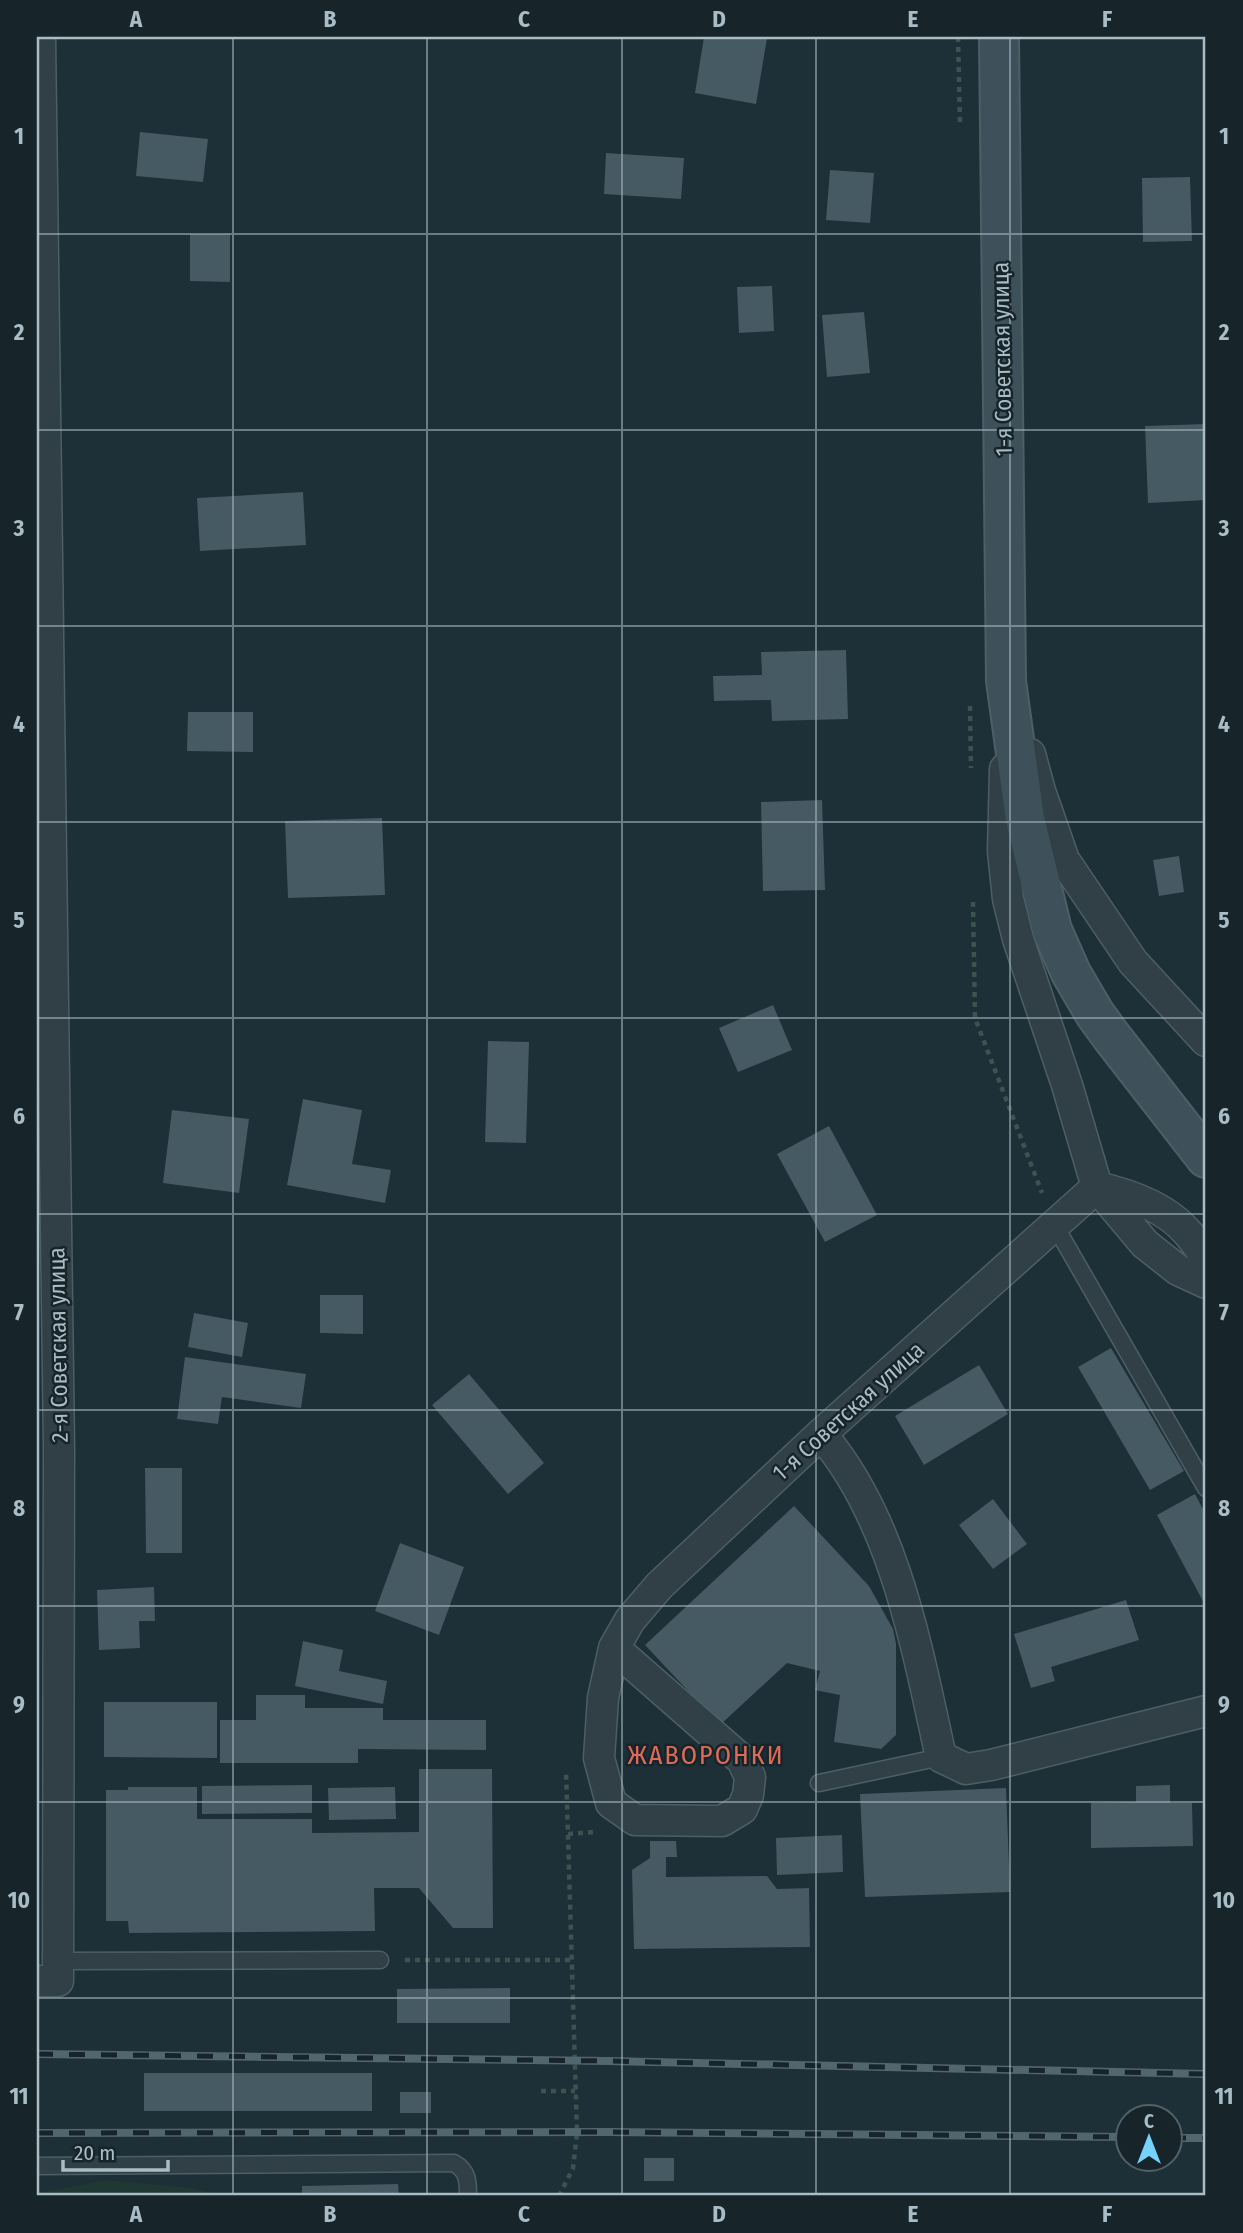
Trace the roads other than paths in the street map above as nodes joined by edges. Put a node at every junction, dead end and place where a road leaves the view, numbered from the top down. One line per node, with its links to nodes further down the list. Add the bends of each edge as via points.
1 (40, 37): 17 (street, 2-я Советская улица, via 59,1448)
2 (999, 37): 3 (main road, 1-я Советская улица)
3 (1006, 681): 4 (street, via 1064,860 1133,962); 5 (main road, 1-я Советская улица, via 1025,819 1052,930 1095,1014); 6 (street, via 1003,850 1008,899)
4 (1206, 1041)
5 (1206, 1158)
6 (1097, 1187): 7 (street, 1-я Советская улица); 8 (street, via 1124,1193 1164,1213 1185,1230); 9 (street, via 1145,1244 1178,1270)
7 (1055, 1224): 10 (street, 1-я Советская улица); 11 (lane)
8 (1206, 1258)
9 (1206, 1283)
10 (821, 1434): 12 (street, 1-я Советская улица, via 659,1586); 14 (street, via 849,1471 883,1540 912,1625)
11 (1206, 1488)
12 (614, 1648): 12 (street, 1-я Советская улица, via 742,1760 750,1777 742,1809 722,1821 635,1820 611,1803 599,1758 603,1698)
13 (1206, 1710): 14 (street, via 991,1765 966,1769)
14 (940, 1757): 15 (lane)
15 (819, 1783)
16 (380, 1960): 17 (lane)
17 (51, 1974)
18 (37, 2166): 19 (lane, via 454,2164 468,2179)
19 (468, 2196)

